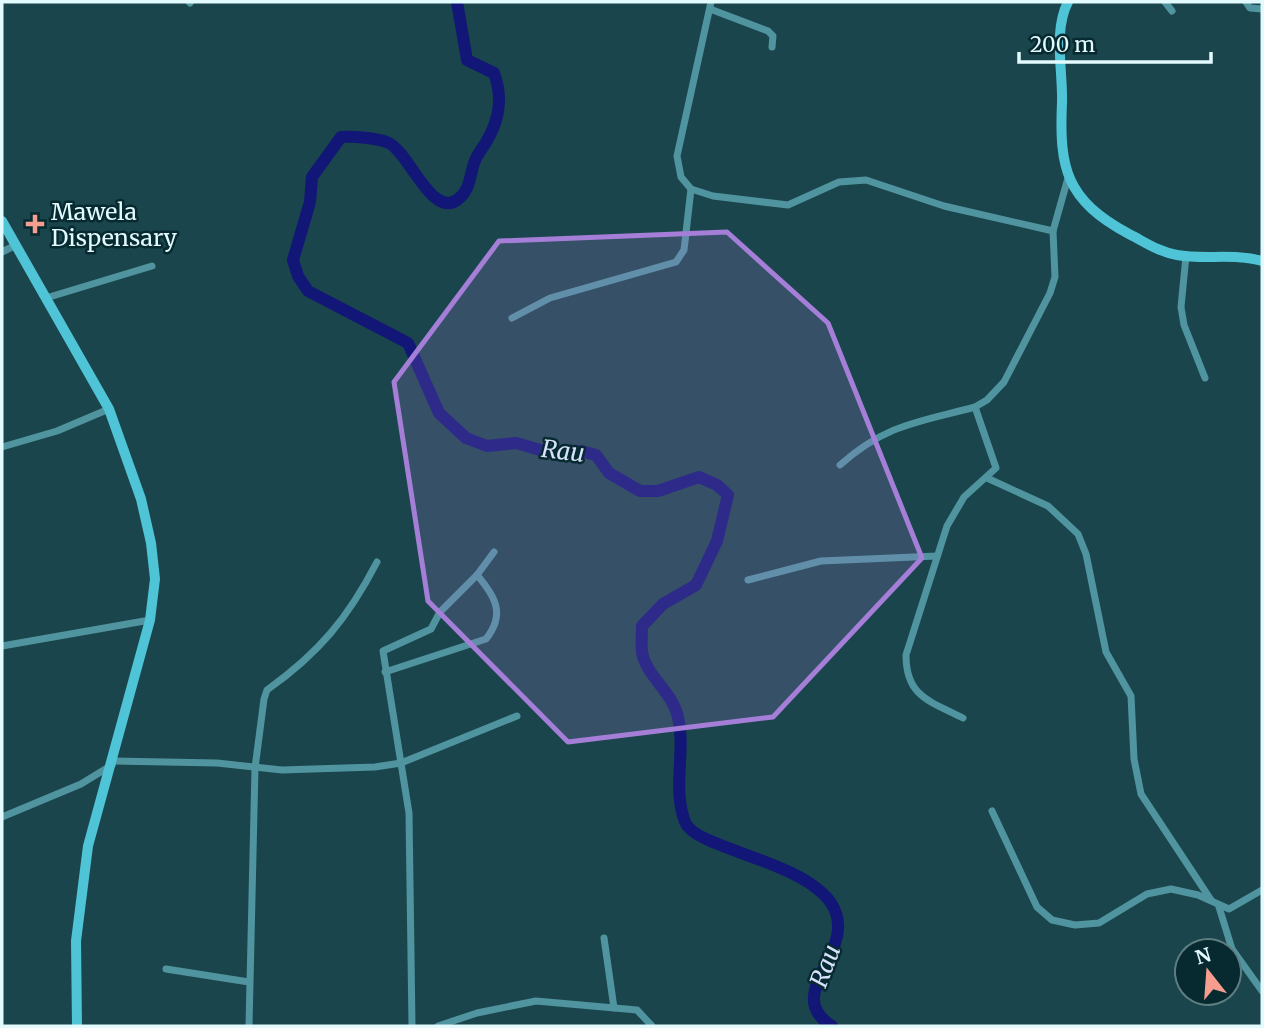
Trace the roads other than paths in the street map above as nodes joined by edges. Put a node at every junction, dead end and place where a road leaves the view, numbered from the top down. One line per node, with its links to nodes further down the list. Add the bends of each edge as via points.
1 (1068, 2): 8 (street, via 1062,33 1059,134)
2 (1165, 2): 6 (street)
3 (1246, 2): 5 (street, via 1250,8)
4 (711, 5): 7 (street, via 768,31 773,36); 9 (street, via 677,156 681,177)
5 (1262, 9)
6 (1172, 11)
7 (772, 47)
8 (1068, 178): 11 (street); 14 (street, via 1080,197 1117,228 1162,251)
9 (691, 189): 11 (street, via 788,205 839,182 866,180 944,206); 18 (street, via 684,250 677,262 550,298)
10 (2, 221): 12 (street)
11 (1053, 231): 20 (street, via 1056,258 1050,293 1004,382)
12 (14, 246): 13 (street); 17 (street)
13 (2, 252)
14 (1186, 256): 15 (street); 19 (street, via 1181,307)
15 (1262, 261)
16 (152, 266): 17 (street)
17 (46, 298): 21 (street)
18 (512, 318)
19 (1205, 378)
20 (975, 407): 23 (street, via 890,429); 24 (street, via 995,462 995,471)
21 (109, 410): 22 (street); 30 (street, via 141,499 151,543 155,579)
22 (2, 447)
23 (840, 464)
24 (988, 478): 26 (street, via 964,497); 41 (street, via 1048,506 1078,534 1090,567 1106,653 1131,696 1141,794)
25 (494, 552): 28 (street)
26 (937, 556): 29 (street, via 821,561); 34 (street, via 911,634 906,669 914,690)
27 (377, 562): 37 (street, via 324,644 267,690)
28 (477, 575): 32 (street, via 440,612 431,629 384,649); 32 (street, via 497,606 497,620 486,639)
29 (748, 580)
30 (150, 620): 31 (street); 35 (street)
31 (2, 646)
32 (385, 672): 36 (street)
33 (517, 716): 36 (street)
34 (963, 718)
35 (113, 763): 37 (street); 39 (street, via 81,784); 48 (street, via 88,846 77,924)
36 (401, 763): 37 (street, via 349,769); 50 (street, via 409,813)
37 (255, 768): 45 (street)
38 (992, 811): 41 (street, via 1037,907 1052,920 1075,925 1099,923 1160,889)
39 (2, 817)
40 (1262, 890): 42 (street, via 1233,908)
41 (1212, 900): 42 (street)
42 (1219, 907): 46 (street, via 1232,948)
43 (604, 938): 47 (street)
44 (166, 969): 45 (street)
45 (249, 982): 49 (street)
46 (1262, 991)
47 (614, 1008): 51 (street, via 536,1001); 52 (street, via 637,1010)
48 (77, 1026)
49 (249, 1026)
50 (411, 1026)
51 (438, 1026)
52 (652, 1026)

